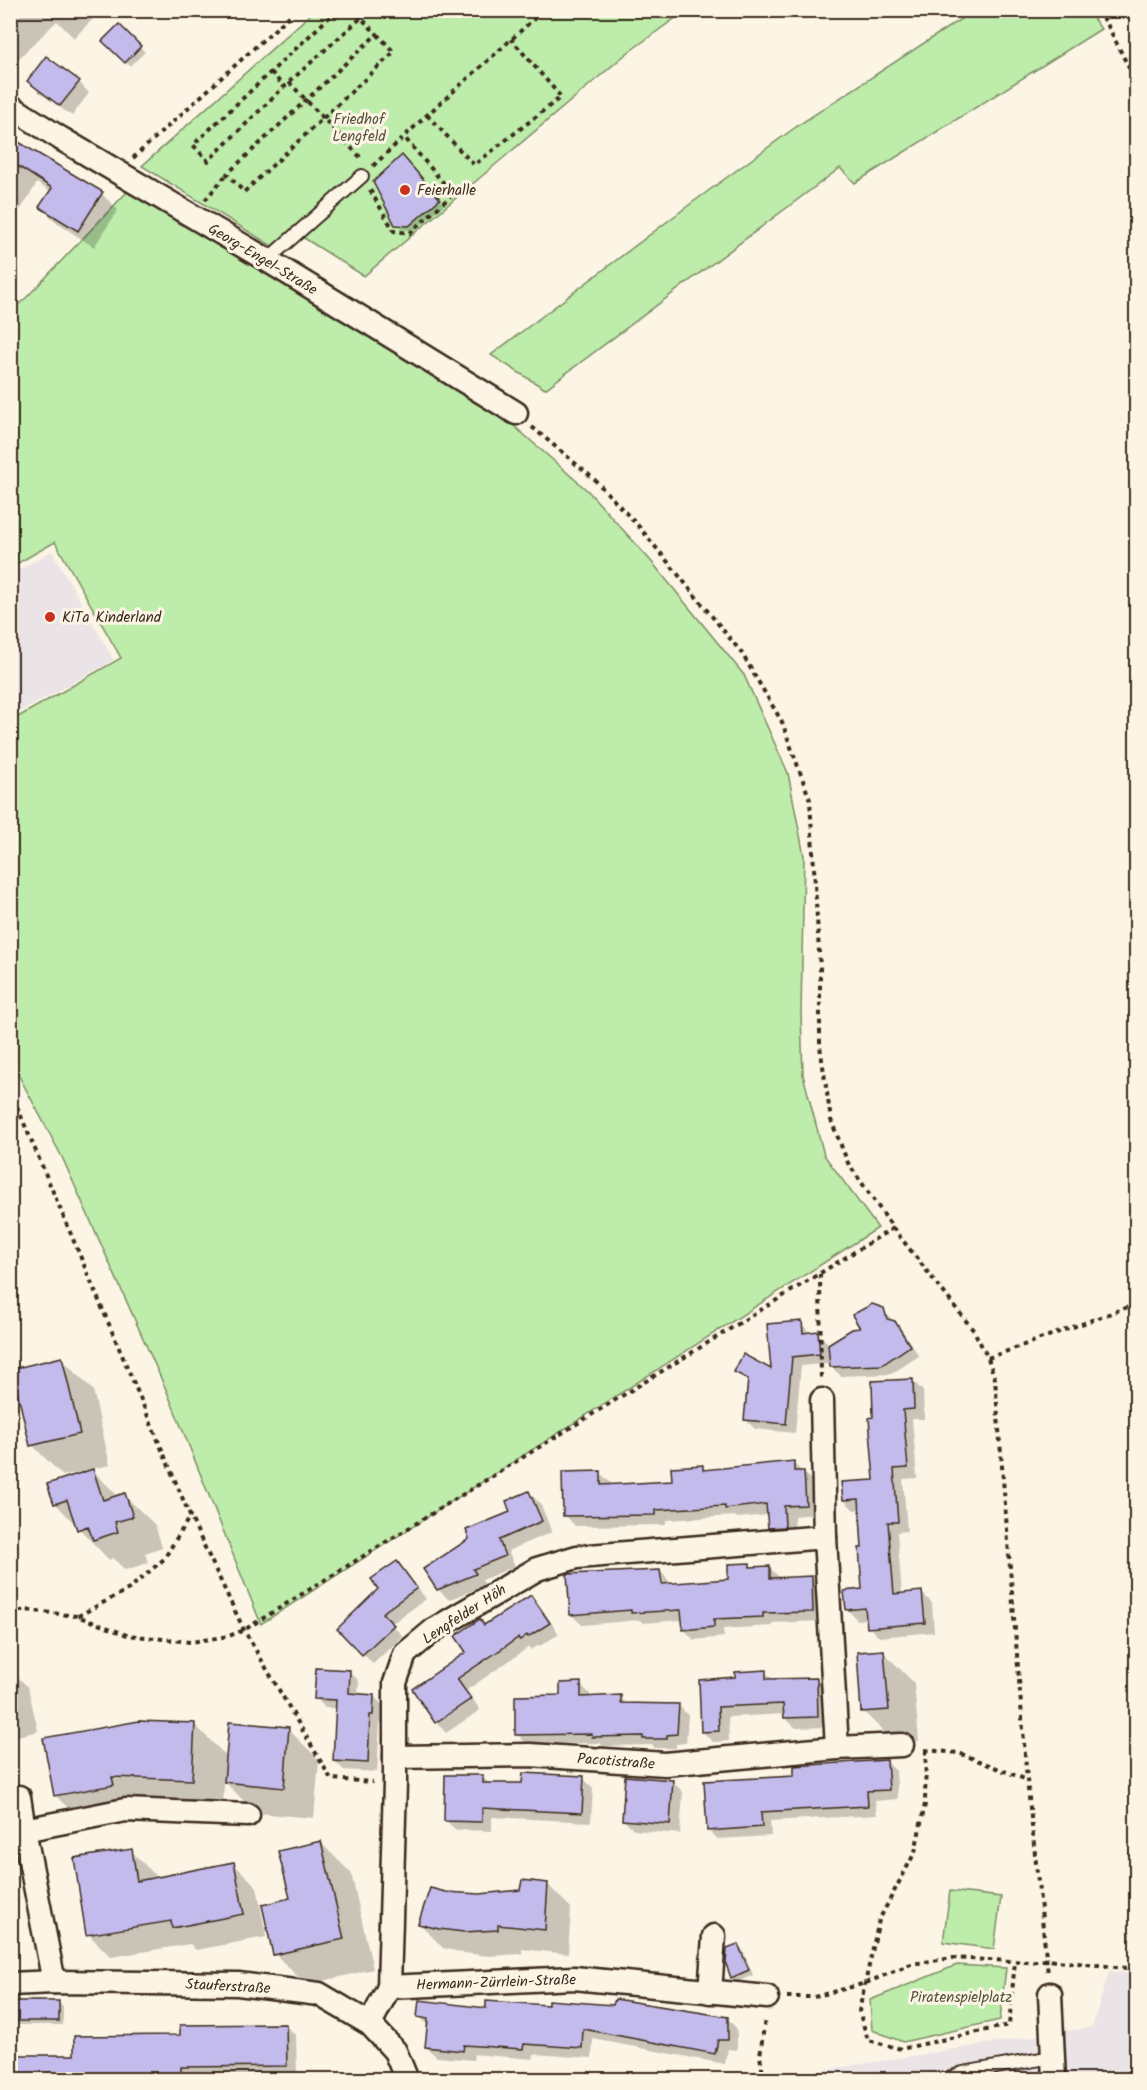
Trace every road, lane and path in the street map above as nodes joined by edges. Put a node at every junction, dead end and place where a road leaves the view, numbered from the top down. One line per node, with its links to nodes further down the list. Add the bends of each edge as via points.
1 (296, 10): 18 (path)
2 (337, 10): 9 (path)
3 (354, 10): 6 (path)
4 (544, 10): 8 (path)
5 (1097, 10): 11 (path)
6 (361, 18): 7 (path); 10 (path)
7 (377, 34): 13 (path); 16 (path, via 394,52)
8 (511, 39): 15 (path); 15 (path, via 561,97 474,165)
9 (271, 72): 12 (path); 12 (path, via 193,145 208,161)
10 (289, 82): 12 (path); 13 (path)
11 (1137, 82)
12 (284, 87)
13 (306, 100): 16 (path); 19 (path)
14 (10, 106): 18 (street, Georg-Engel-Straße)
15 (427, 115): 17 (path)
16 (323, 118): 17 (path, via 370,168); 19 (path, via 244,192)
17 (404, 137): 20 (path, via 453,194 410,232 394,231)
18 (117, 173): 22 (street, Georg-Engel-Straße)
19 (227, 174): 21 (path)
20 (362, 176): 22 (lane)
21 (211, 194)
22 (267, 260): 23 (street, Georg-Engel-Straße)
23 (516, 412): 27 (path, via 594,479 641,529 741,652 782,722 810,800 820,969 820,1046 831,1120 848,1163)
24 (10, 1090): 25 (path)
25 (17, 1104): 26 (path); 32 (path)
26 (10, 1107)
27 (893, 1228): 28 (path); 30 (path, via 974,1331)
28 (820, 1274): 31 (path); 36 (path)
29 (1137, 1304): 30 (path)
30 (988, 1358): 41 (path, via 995,1379)
31 (822, 1400): 33 (street)
32 (190, 1516): 35 (path, via 164,1559 129,1589); 36 (path)
33 (825, 1537): 38 (street); 40 (street, Lengfelder Höh, via 578,1557 537,1569 435,1629 405,1654 395,1683)
34 (10, 1612): 35 (path)
35 (77, 1616): 36 (path, via 126,1635 191,1642)
36 (244, 1630): 42 (path, via 331,1779)
37 (902, 1745): 38 (street, Pacotistraße); 39 (path)
38 (837, 1748): 40 (street, Pacotistraße, via 665,1764 530,1755)
39 (926, 1750): 41 (path, via 959,1753); 51 (path, via 925,1804 915,1852 879,1920)
40 (394, 1757): 42 (street, Lengfelder Höh)
41 (1027, 1780): 47 (path)
42 (395, 1783): 53 (street, Lengfelder Höh)
43 (10, 1798): 45 (street, via 19,1797)
44 (248, 1815): 45 (street, via 125,1810)
45 (24, 1830): 50 (street)
46 (714, 1936): 54 (street)
47 (1047, 1960): 48 (path); 49 (path); 55 (path)
48 (1015, 1961): 51 (path, via 953,1958 911,1964); 51 (path, via 1009,2025 901,2049 868,2040 859,2011)
49 (1137, 1969)
50 (54, 1982): 52 (street, Stauferstraße); 57 (street, Stauferstraße, via 238,1984 296,1991 318,1994)
51 (866, 1983): 56 (path, via 813,1997)
52 (10, 1984)
53 (389, 1987): 54 (street, Hermann-Zürrlein-Straße, via 574,1978); 57 (street, Lengfelder Höh)
54 (710, 1992): 56 (street, Hermann-Zürrlein-Straße)
55 (1050, 1994): 58 (street)
56 (767, 1997): 60 (path, via 760,2055)
57 (370, 2024): 59 (street, Stauferstraße, via 395,2051)
58 (1052, 2056): 61 (lane); 62 (street)
59 (407, 2079)
60 (764, 2079)
61 (946, 2079)
62 (1054, 2079)

